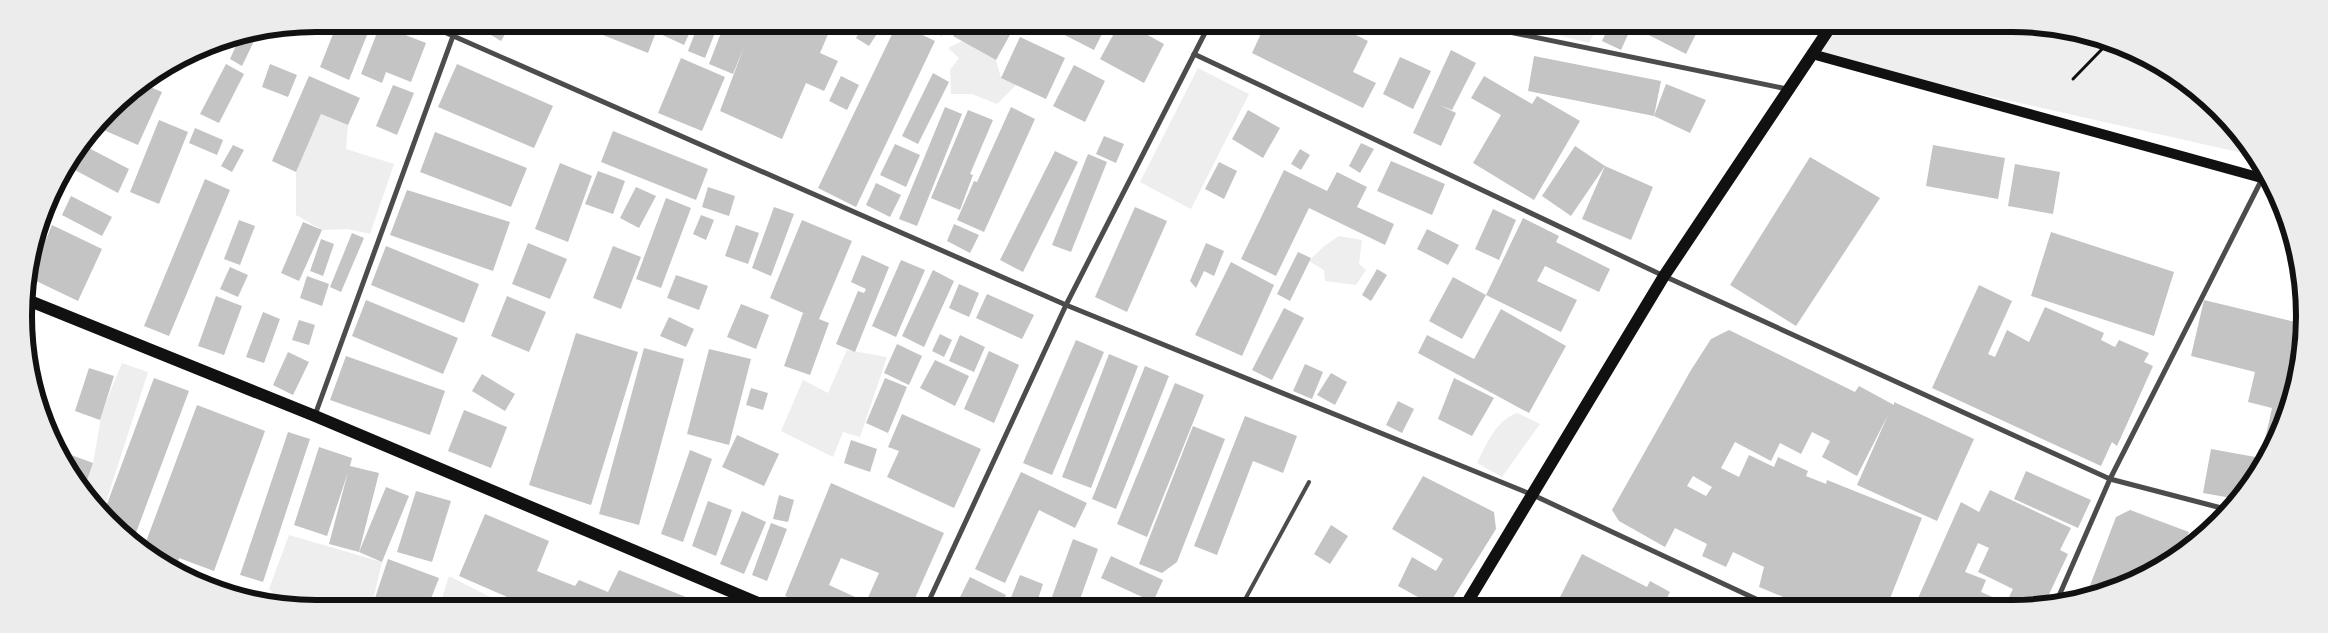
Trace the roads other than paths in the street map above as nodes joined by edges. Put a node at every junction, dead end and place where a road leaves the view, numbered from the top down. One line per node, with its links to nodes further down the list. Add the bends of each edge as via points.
1 (444, 32): 5 (street)
2 (1205, 32): 6 (street)
3 (1505, 32): 8 (street)
4 (1826, 32): 7 (main road)
5 (453, 36): 13 (street); 14 (street)
6 (1194, 54): 11 (street); 13 (street)
7 (1812, 54): 8 (main road); 9 (main road)
8 (1788, 89): 11 (main road)
9 (2258, 177)
10 (2262, 183): 15 (street)
11 (1664, 276): 15 (street); 17 (main road)
12 (33, 302): 14 (main road)
13 (1066, 305): 17 (street); 21 (street)
14 (315, 416): 20 (main road)
15 (2110, 479): 18 (street); 19 (street)
16 (1309, 482): 22 (lane)
17 (1533, 495): 23 (main road); 24 (street)
18 (2221, 508)
19 (2059, 596)
20 (752, 600)
21 (929, 600)
22 (1244, 600)
23 (1469, 600)
24 (1758, 600)

